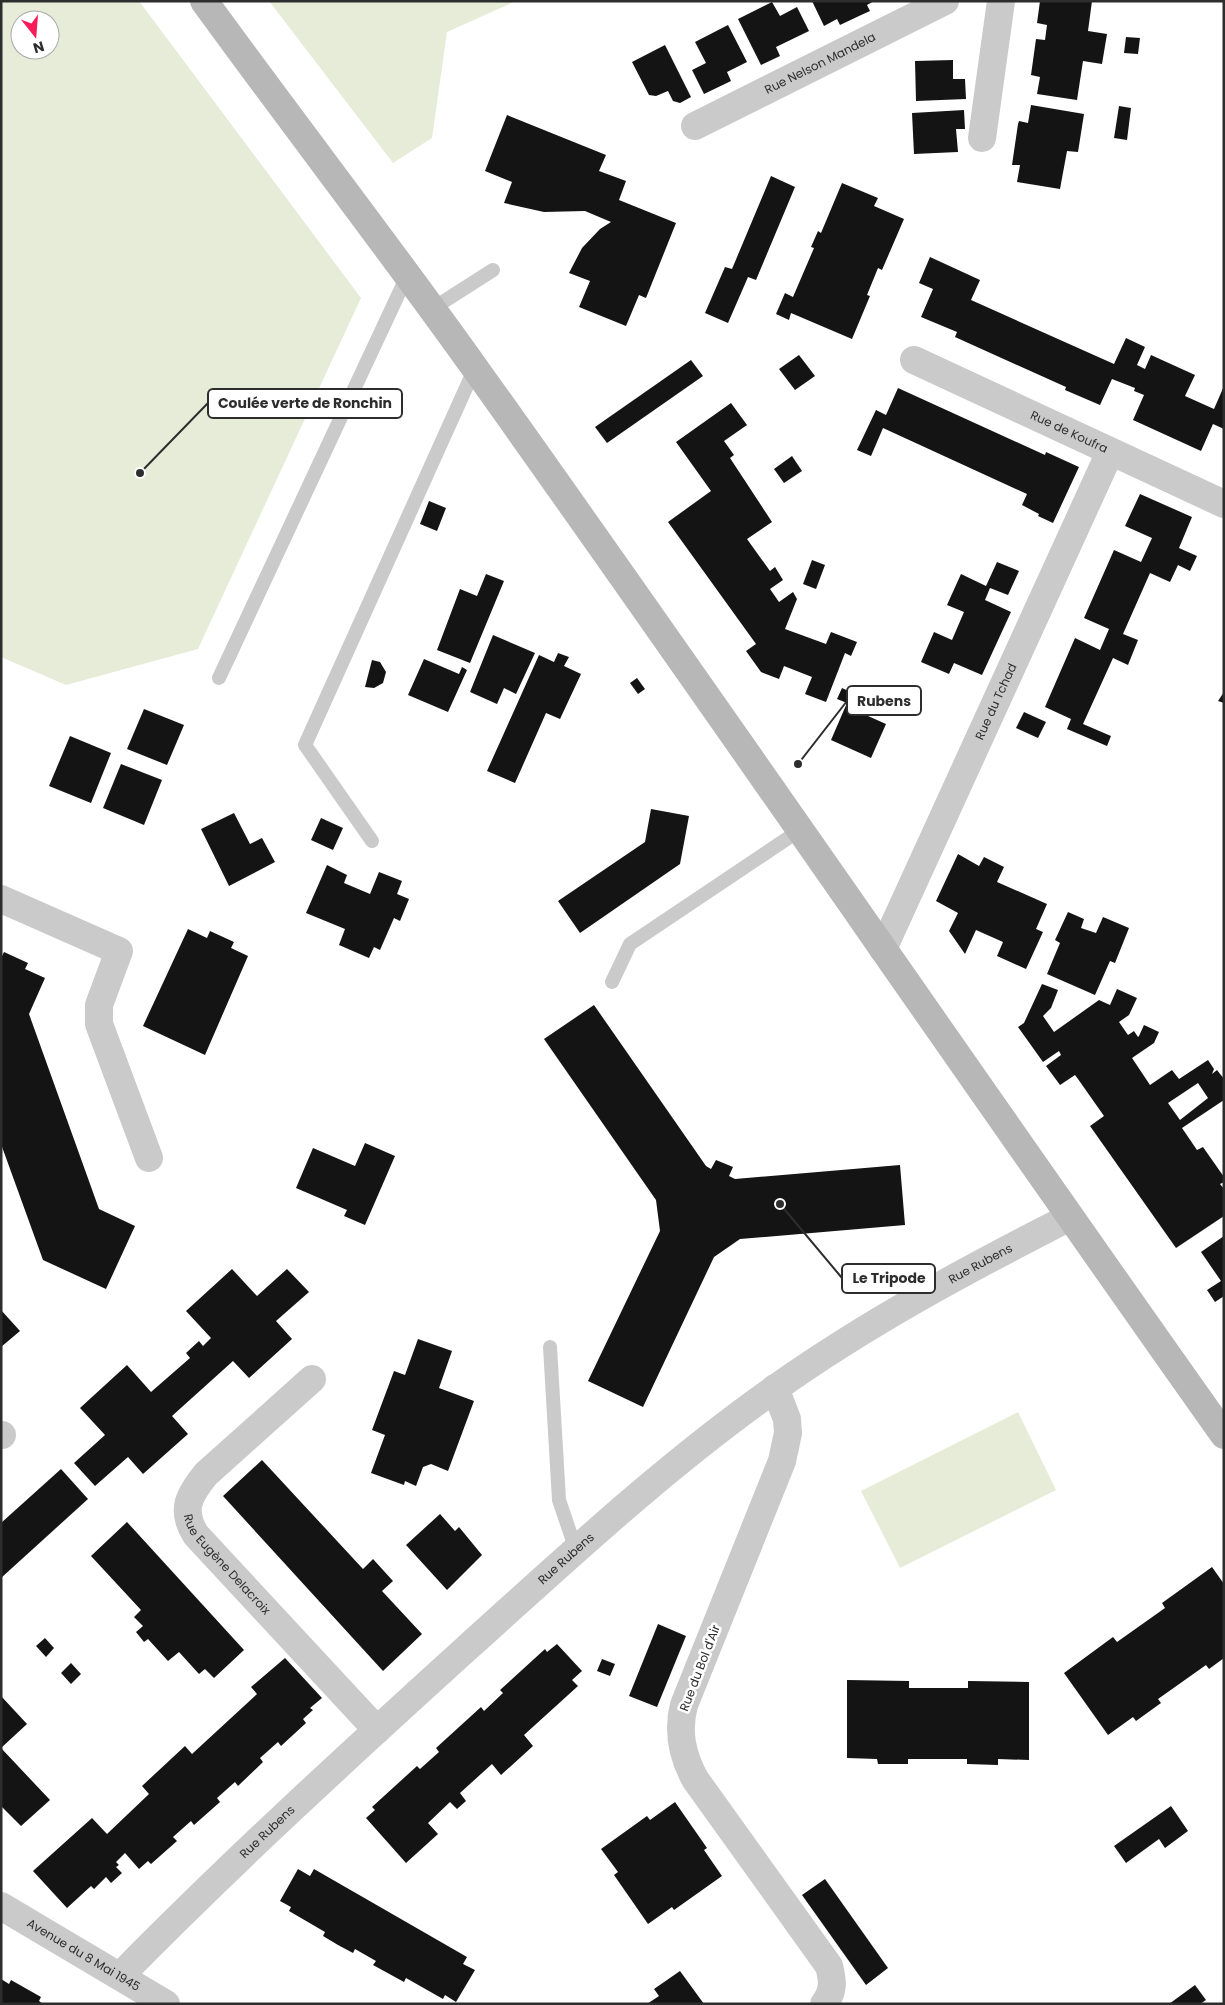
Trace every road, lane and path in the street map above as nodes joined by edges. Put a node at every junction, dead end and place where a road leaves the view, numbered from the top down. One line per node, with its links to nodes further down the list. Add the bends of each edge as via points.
1 (204, 1): 7 (main road)
2 (944, 1): 4 (street, Rue Nelson Mandela)
3 (1001, 1): 5 (street)
4 (695, 126)
5 (982, 138)
6 (493, 270): 8 (lane)
7 (407, 276): 8 (main road); 13 (lane)
8 (432, 309): 10 (main road)
9 (914, 360): 11 (street, Rue de Koufra)
10 (475, 368): 14 (main road); 15 (lane, via 306,745)
11 (1110, 452): 12 (street, Rue de Koufra); 17 (street, Rue du Tchad)
12 (1224, 504)
13 (219, 678)
14 (800, 830): 17 (main road); 18 (lane, via 630,944)
15 (372, 841)
16 (1, 899): 19 (street, via 119,951 99,1005 99,1024)
17 (883, 950): 20 (main road)
18 (612, 982)
19 (149, 1158)
20 (1070, 1217): 23 (street, Rue Rubens, via 923,1294); 24 (main road)
21 (550, 1347): 25 (lane, via 558,1500)
22 (312, 1379): 26 (street, Rue Eugène Delacroix, via 206,1474 188,1501 187,1515 196,1534)
23 (775, 1388): 25 (street, Rue Rubens, via 687,1454); 30 (street, Rue du Bol d'Air, via 787,1419 786,1447 773,1488 684,1705 680,1734 683,1751 695,1779 825,1958 833,1983)
24 (1224, 1434)
25 (576, 1550): 26 (street, Rue Rubens)
26 (377, 1730): 28 (street, Rue Rubens)
27 (1, 1906): 28 (street, Avenue du 8 Mai 1945)
28 (120, 1976): 29 (street, Avenue du 8 Mai 1945)
29 (166, 2004)
30 (824, 2004)

